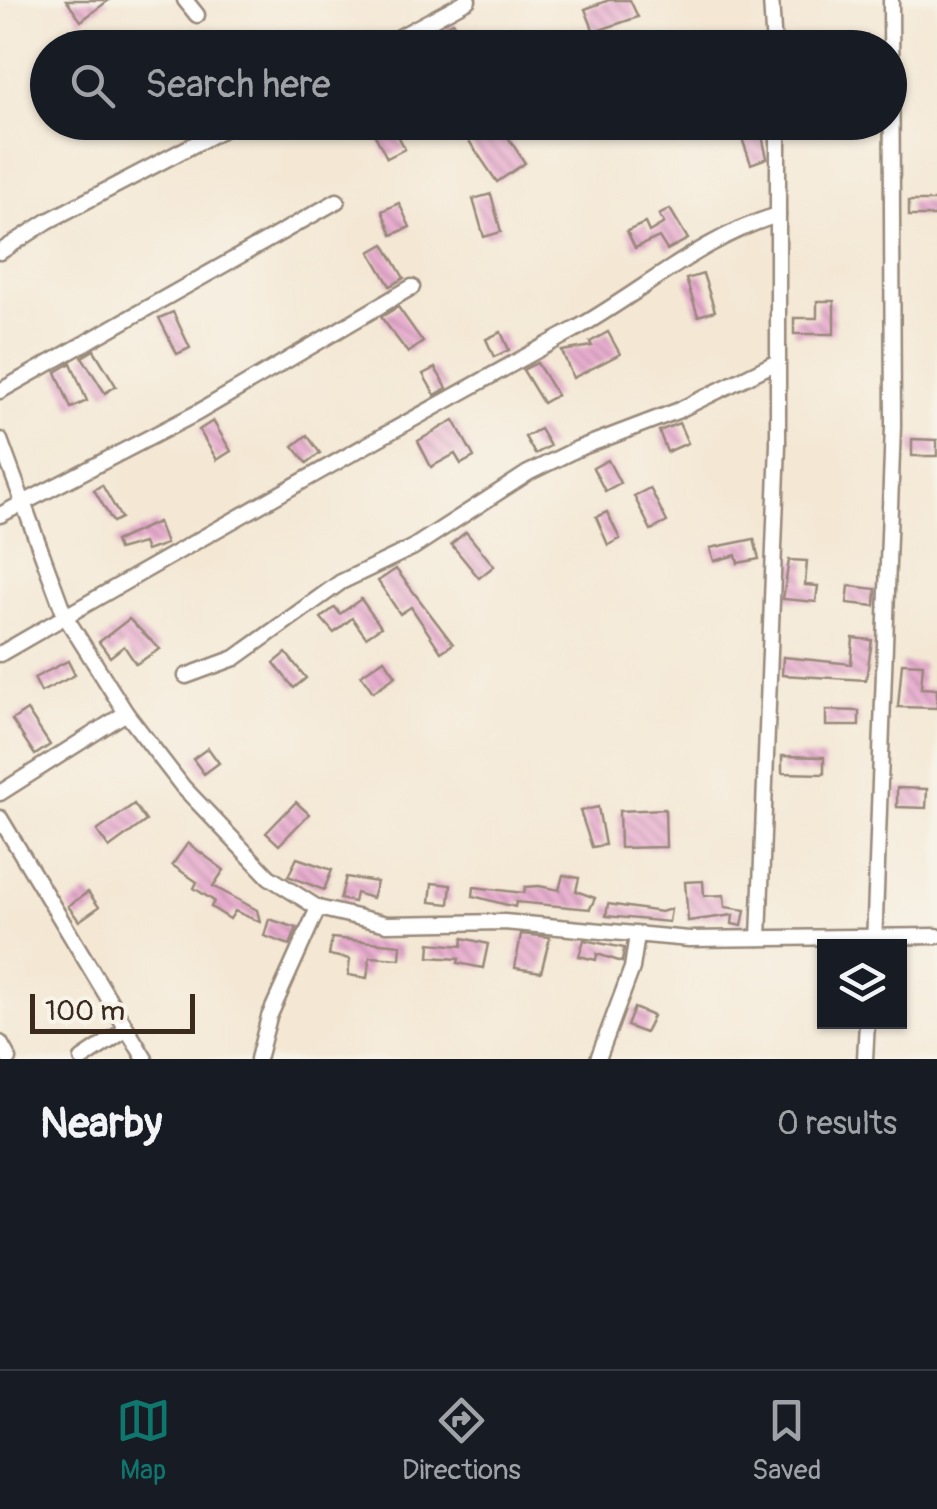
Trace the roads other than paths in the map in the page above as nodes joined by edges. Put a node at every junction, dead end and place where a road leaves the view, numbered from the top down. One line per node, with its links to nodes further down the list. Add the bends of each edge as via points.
1 (185, 0): 5 (street)
2 (468, 0): 6 (street)
3 (772, 0): 7 (street)
4 (891, 0): 8 (street)
5 (196, 15)
6 (412, 30)
7 (773, 30)
8 (891, 30)
9 (202, 140): 14 (street)
10 (778, 140): 13 (street)
11 (892, 140): 31 (street, via 894,426)
12 (337, 201): 17 (street)
13 (778, 215): 16 (street); 21 (street, via 728,233 576,328)
14 (0, 252)
15 (412, 286): 19 (street, via 197,413)
16 (777, 362): 23 (street, via 528,473 412,548 341,582 235,658); 30 (street)
17 (0, 391)
18 (0, 440): 19 (street)
19 (22, 505): 20 (street); 21 (street)
20 (0, 515)
21 (66, 616): 22 (street); 24 (street)
22 (0, 654)
23 (186, 676)
24 (126, 713): 25 (street); 27 (street, via 183,787 268,877)
25 (0, 793)
26 (0, 818): 34 (street)
27 (318, 908): 28 (street, via 387,924 504,922); 40 (street)
28 (636, 935): 30 (street); 41 (street, via 632,968)
29 (937, 936): 32 (street)
30 (760, 938): 33 (street)
31 (874, 939)
32 (906, 939)
33 (817, 940)
34 (126, 1029): 38 (street); 39 (street)
35 (867, 1029): 42 (street)
36 (0, 1043): 37 (street)
37 (9, 1059)
38 (82, 1059)
39 (145, 1059)
40 (258, 1059)
41 (598, 1059)
42 (865, 1059)

